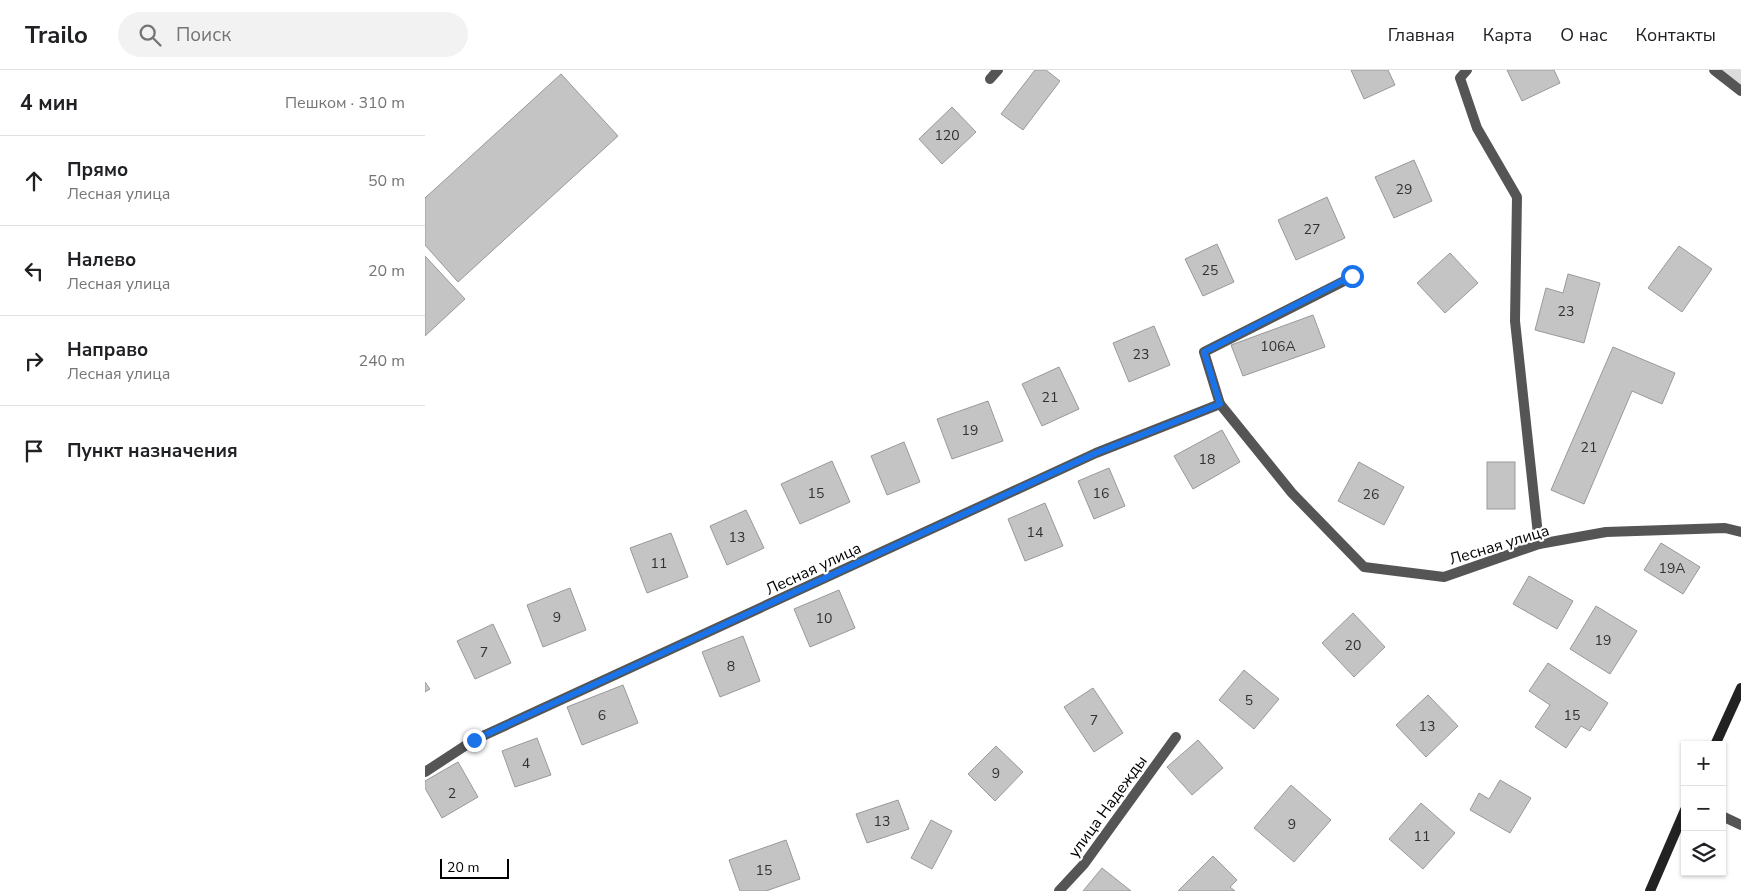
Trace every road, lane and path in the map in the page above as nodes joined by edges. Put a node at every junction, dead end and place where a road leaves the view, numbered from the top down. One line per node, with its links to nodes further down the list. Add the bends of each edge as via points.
1 (998, 70): 4 (street)
2 (1467, 70): 9 (street, via 1459,78 1477,128 1517,197 1515,320)
3 (1714, 70): 5 (street)
4 (990, 79)
5 (1741, 91)
6 (1352, 276): 7 (street, Лесная улица, via 1204,352)
7 (1220, 404): 9 (street, Лесная улица, via 1293,493 1364,567 1444,577); 13 (street, Лесная улица, via 1096,453 474,740)
8 (1741, 532): 9 (street, Лесная улица, via 1725,528 1606,532)
9 (1539, 544)
10 (1741, 688): 12 (street)
11 (1176, 737): 17 (street, улица Надежды, via 1084,864)
12 (1717, 741)
13 (425, 772)
14 (1726, 818): 16 (street)
15 (1681, 819): 18 (street)
16 (1741, 825)
17 (1059, 891)
18 (1650, 891)

